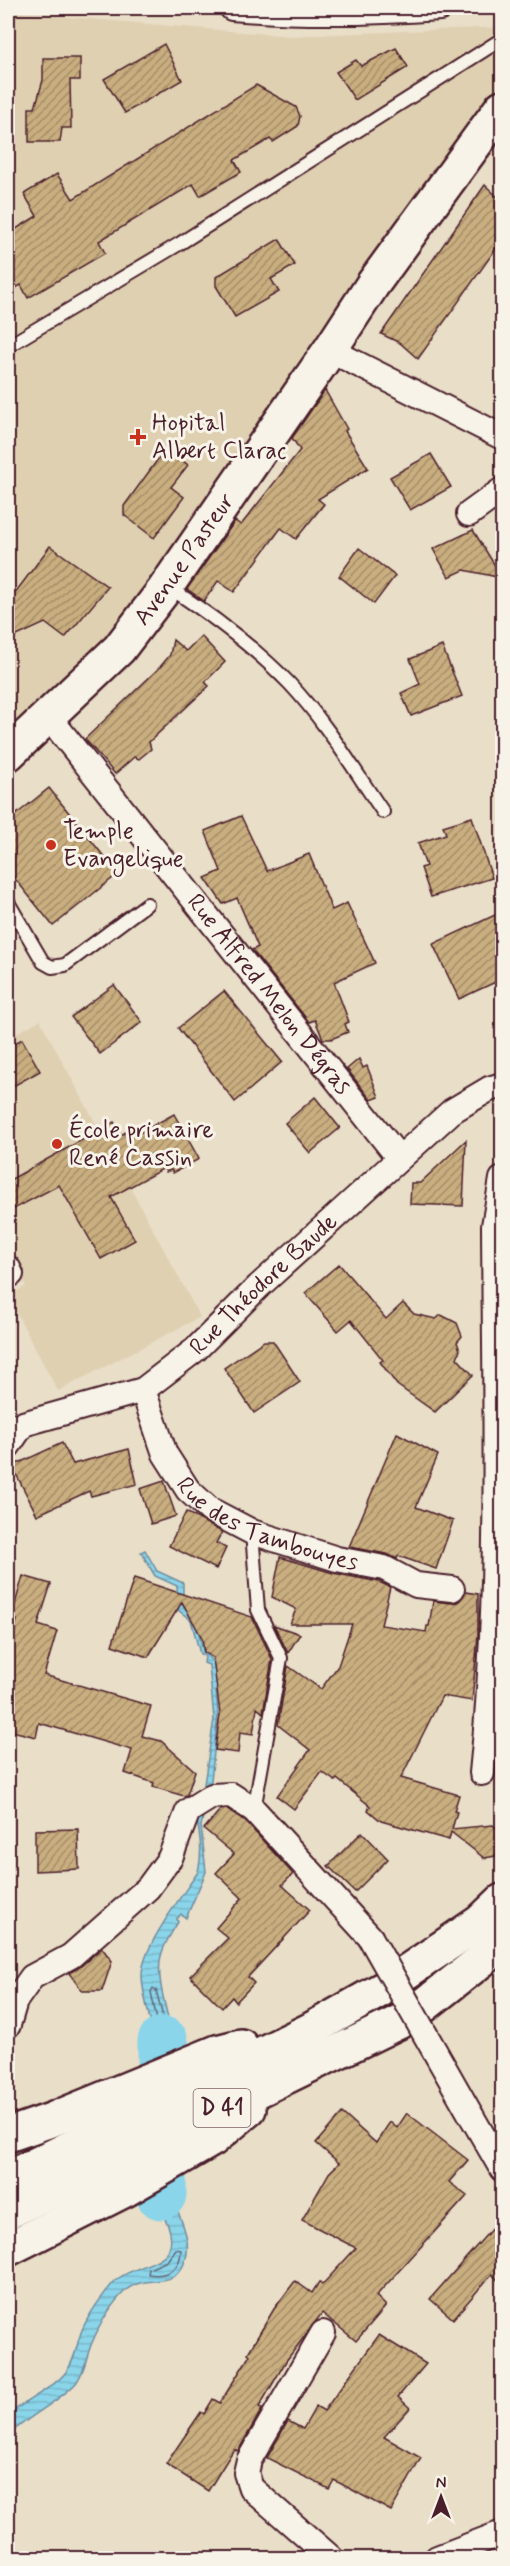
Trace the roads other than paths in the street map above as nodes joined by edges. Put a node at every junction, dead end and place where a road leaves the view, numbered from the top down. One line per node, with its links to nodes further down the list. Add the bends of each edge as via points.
1 (232, 8): 2 (street, via 305,12)
2 (440, 8)
3 (502, 39): 5 (lane)
4 (502, 106): 6 (main road, Avenue Pasteur)
5 (8, 346)
6 (330, 350): 7 (street); 10 (main road, Avenue Pasteur)
7 (502, 437)
8 (502, 490): 9 (street)
9 (469, 513)
10 (166, 586): 11 (main road, Avenue Pasteur, via 119,648); 13 (lane, via 213,616 289,683 327,730)
11 (49, 717): 12 (main road, Avenue Pasteur); 17 (street, Rue Alfred Melon Dégras)
12 (8, 754)
13 (383, 812)
14 (8, 902): 15 (lane, via 43,962 52,967 65,965)
15 (147, 904)
16 (502, 1085): 17 (street, Rue Théodore Baude, via 452,1111)
17 (399, 1158): 19 (street, Rue Théodore Baude, via 195,1350)
18 (502, 1179): 24 (street, via 494,1226 497,1545 491,1691)
19 (143, 1390): 20 (street, Rue Théodore Baude); 22 (street, Rue des Tambouyes, via 165,1454 188,1490 210,1510)
20 (15, 1421): 21 (street, Rue Théodore Baude)
21 (8, 1446)
22 (252, 1532): 23 (street, Rue des Tambouyes, via 337,1559 384,1568 416,1586); 25 (lane, via 258,1610 281,1658)
23 (452, 1589)
24 (482, 1773)
25 (254, 1810): 28 (street, via 231,1795 212,1797 188,1811 170,1858 148,1888 71,1956 32,1977 15,2001); 32 (street, bridge, via 370,1937)
26 (502, 1901): 29 (main road, D 41, via 480,1922 396,1980)
27 (502, 1944): 30 (main road, D 41, via 414,2013)
28 (8, 2025)
29 (310, 2030): 31 (main road, via 217,2052); 33 (main road, D 41)
30 (289, 2076): 34 (main road, D 41); 35 (main road, via 213,2139 125,2190)
31 (8, 2135)
32 (502, 2169)
33 (8, 2178)
34 (8, 2212)
35 (8, 2249)
36 (323, 2333): 38 (street, via 249,2460 246,2473 251,2488)
37 (502, 2533): 39 (street)
38 (331, 2559)
39 (437, 2559)

